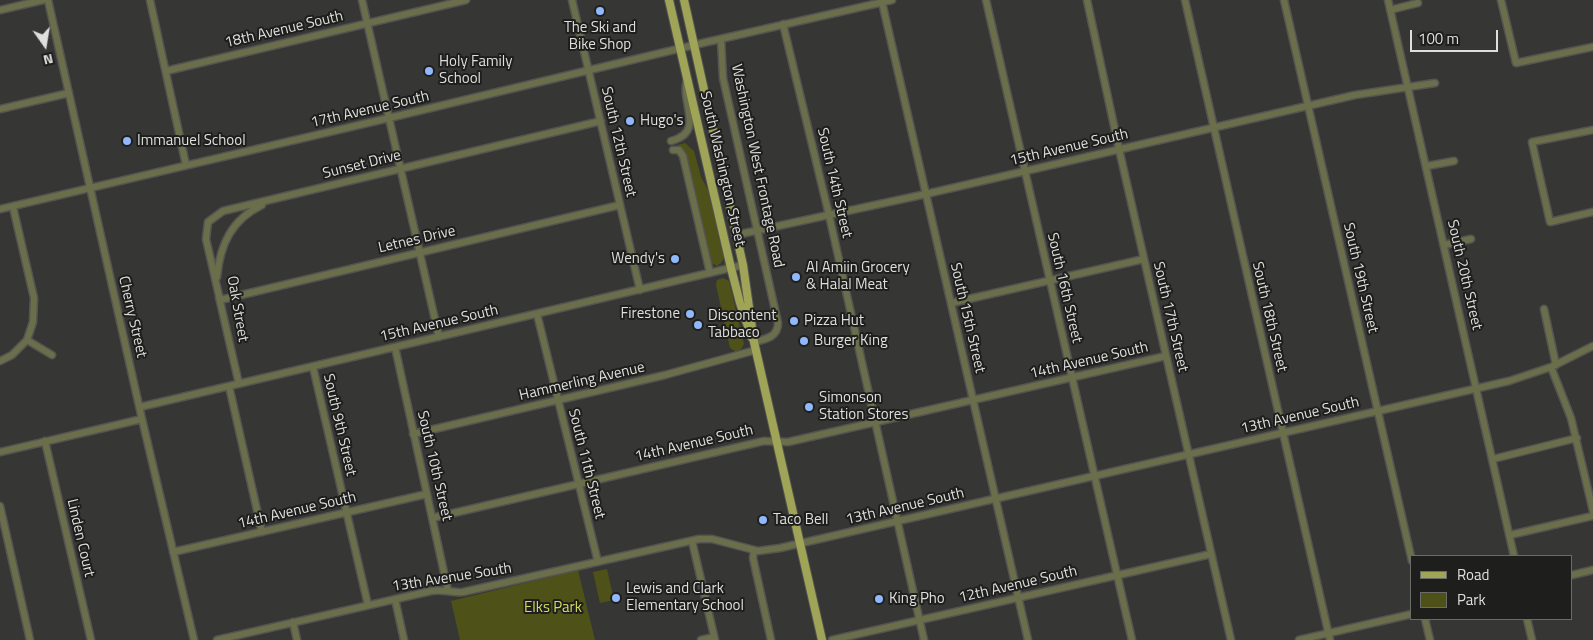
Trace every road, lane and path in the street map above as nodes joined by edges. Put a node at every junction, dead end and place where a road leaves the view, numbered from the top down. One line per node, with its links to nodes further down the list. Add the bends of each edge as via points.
1 (43, 0): 19 (street)
2 (48, 0): 33 (street, Cherry Street)
3 (150, 0): 29 (street)
4 (362, 0): 22 (street)
5 (466, 0): 22 (street, 18th Avenue South)
6 (572, 0): 28 (street, South 12th Street)
7 (669, 0): 27 (main road, South Washington Street)
8 (684, 0): 21 (main road, South Washington Street)
9 (688, 0): 21 (street)
10 (892, 0): 17 (street, 17th Avenue South)
11 (986, 0): 47 (street, South 16th Street)
12 (1087, 0): 41 (street, South 17th Street)
13 (1185, 0): 38 (street, South 18th Street)
14 (1284, 0): 34 (street, South 19th Street)
15 (1388, 0): 20 (street, South 20th Street)
16 (1501, 0): 26 (street, via 1516,63)
17 (882, 2): 23 (street, 17th Avenue South); 49 (street, South 15th Street)
18 (1418, 3): 20 (street)
19 (0, 10)
20 (1390, 10): 32 (street, South 20th Street)
21 (688, 21): 25 (main road, South Washington Street)
22 (367, 23): 29 (street, 18th Avenue South); 36 (street)
23 (783, 24): 24 (street, 17th Avenue South); 55 (street, South 14th Street)
24 (721, 39): 25 (street, 17th Avenue South); 56 (street, Washington West Frontage Road, via 723,78)
25 (693, 45): 27 (street, 17th Avenue South); 57 (main road, South Washington Street)
26 (1593, 47)
27 (680, 48): 28 (street, 17th Avenue South); 30 (main road, South Washington Street)
28 (589, 70): 36 (street, 17th Avenue South); 37 (street, South 12th Street)
29 (166, 71): 44 (street)
30 (687, 80): 40 (street, via 685,91 690,125 685,134); 63 (main road, South Washington Street)
31 (1435, 83): 32 (street, 15th Avenue South)
32 (1408, 87): 34 (street, 15th Avenue South); 45 (street, South 20th Street)
33 (68, 94): 35 (street); 48 (street, Cherry Street)
34 (1309, 106): 38 (street, 15th Avenue South); 88 (street, South 19th Street)
35 (0, 109)
36 (389, 118): 44 (street, 17th Avenue South); 46 (street)
37 (601, 122): 46 (street, Sunset Drive); 51 (street, South 12th Street)
38 (1213, 128): 41 (street, 15th Avenue South); 91 (street, South 18th Street)
39 (1593, 130): 54 (street, via 1532,142 1550,222)
40 (671, 140)
41 (1119, 149): 47 (street, 15th Avenue South); 61 (street, South 17th Street)
42 (673, 150): 64 (street, via 679,150 683,156)
43 (1454, 160): 45 (street)
44 (186, 165): 48 (street, 17th Avenue South)
45 (1426, 166): 59 (street, South 20th Street)
46 (400, 168): 50 (street, Sunset Drive); 60 (street)
47 (1025, 170): 49 (street, 15th Avenue South); 65 (street, South 16th Street)
48 (90, 188): 52 (street, 17th Avenue South); 87 (street, Cherry Street)
49 (926, 194): 55 (street, 15th Avenue South); 68 (street, South 15th Street)
50 (271, 200): 67 (street, Oak Street, via 250,211 226,240 219,256 217,280); 67 (street, Sunset Drive, via 223,211 208,222 206,239)
51 (620, 205): 60 (street, Letnes Drive); 66 (street, South 12th Street)
52 (13, 206): 53 (street, 17th Avenue South); 72 (street, via 34,298 33,322)
53 (0, 209)
54 (1593, 212)
55 (829, 215): 56 (street, 15th Avenue South); 90 (street, South 14th Street)
56 (758, 230): 57 (street, 15th Avenue South); 73 (street, Washington West Frontage Road, via 778,327 770,338)
57 (736, 235): 62 (main road, South Washington Street)
58 (1471, 239): 59 (street)
59 (1444, 245): 84 (street, South 20th Street)
60 (419, 253): 67 (street, Letnes Drive); 71 (street)
61 (1144, 259): 65 (street); 77 (street, South 17th Street)
62 (744, 265): 63 (street, 15th Avenue South); 73 (main road, South Washington Street)
63 (731, 268): 64 (street, 15th Avenue South); 73 (main road, South Washington Street)
64 (710, 273): 66 (street, 15th Avenue South)
65 (1050, 281): 68 (street); 81 (street, South 16th Street)
66 (640, 290): 70 (street, 15th Avenue South)
67 (220, 300): 82 (street, Oak Street)
68 (951, 303): 85 (street, South 15th Street)
69 (1544, 310): 80 (street)
70 (537, 314): 71 (street, 15th Avenue South); 86 (street, South 11th Street)
71 (439, 337): 75 (street, 15th Avenue South)
72 (26, 340): 76 (street); 78 (street, via 12,355)
73 (755, 346): 86 (street, Hammerling Avenue, via 665,375); 95 (main road, South Washington Street)
74 (1593, 346): 80 (street, 13th Avenue South)
75 (395, 347): 79 (street, 15th Avenue South); 92 (street, South 10th Street)
76 (52, 355)
77 (1166, 356): 81 (street, 14th Avenue South); 97 (street, South 17th Street)
78 (0, 361)
79 (314, 366): 82 (street, 15th Avenue South); 105 (street, South 9th Street)
80 (1553, 366): 84 (street, 13th Avenue South); 93 (street)
81 (1072, 378): 85 (street, 14th Avenue South); 99 (street, South 16th Street)
82 (239, 384): 83 (street, 15th Avenue South)
83 (229, 386): 87 (street, 15th Avenue South); 109 (street)
84 (1476, 389): 88 (street, 13th Avenue South); 98 (street, South 20th Street)
85 (973, 400): 90 (street, 14th Avenue South); 102 (street, South 15th Street)
86 (558, 401): 92 (street, Hammerling Avenue); 100 (street, South 11th Street)
87 (140, 407): 89 (street, Cherry Street)
88 (1378, 411): 91 (street, 13th Avenue South); 116 (street, South 19th Street)
89 (142, 419): 94 (street); 114 (street, Cherry Street)
90 (875, 422): 95 (street, 14th Avenue South); 108 (street, South 14th Street)
91 (1283, 433): 97 (street, 13th Avenue South); 131 (street, South 18th Street)
92 (413, 434): 101 (street, South 10th Street)
93 (1577, 438): 98 (street); 104 (street)
94 (45, 441): 96 (street); 134 (street, Linden Court)
95 (778, 442): 100 (street, 14th Avenue South, via 764,440); 112 (main road, South Washington Street)
96 (0, 452)
97 (1188, 454): 99 (street, 13th Avenue South); 115 (street, South 17th Street)
98 (1493, 459): 110 (street, South 20th Street)
99 (1094, 476): 102 (street, 13th Avenue South); 120 (street, South 16th Street)
100 (578, 484): 107 (street, 14th Avenue South); 118 (street, South 11th Street)
101 (428, 494): 105 (street, 14th Avenue South); 107 (street, South 10th Street)
102 (996, 498): 108 (street, 13th Avenue South); 123 (street, South 15th Street)
103 (0, 506): 133 (street)
104 (1593, 511)
105 (346, 512): 109 (street, 14th Avenue South); 125 (street, South 9th Street)
106 (1593, 516): 110 (street)
107 (432, 518): 122 (street, South 10th Street)
108 (896, 522): 112 (street, 13th Avenue South); 127 (street, South 14th Street)
109 (262, 532): 114 (street, 14th Avenue South)
110 (1510, 535): 117 (street, South 20th Street)
111 (692, 541): 113 (street, 13th Avenue South, via 712,539); 118 (street, 13th Avenue South); 132 (street)
112 (800, 544): 113 (street, 13th Avenue South); 141 (main road, South Washington Street)
113 (754, 550): 140 (street)
114 (173, 552): 135 (street, Cherry Street)
115 (1211, 554): 120 (street, 12th Avenue South); 146 (street, South 17th Street)
116 (1411, 555)
117 (1514, 555)
118 (598, 562): 122 (street, 13th Avenue South, via 463,592)
119 (1593, 570): 121 (street)
120 (1117, 574): 123 (street, 12th Avenue South); 145 (street, South 16th Street)
121 (1573, 575)
122 (448, 591): 124 (street, 13th Avenue South, via 438,589)
123 (1018, 598): 127 (street, 12th Avenue South); 144 (street, South 15th Street)
124 (395, 599): 125 (street, 13th Avenue South); 138 (street)
125 (368, 606): 130 (street, 13th Avenue South)
126 (1410, 615): 131 (street)
127 (920, 620): 142 (street, 12th Avenue South); 143 (street, South 14th Street)
128 (1425, 620): 148 (street)
129 (1527, 620): 149 (street)
130 (293, 622): 136 (street, 13th Avenue South); 137 (street)
131 (1330, 636): 147 (street)
132 (715, 638): 139 (street)
133 (30, 640)
134 (91, 640)
135 (194, 640)
136 (217, 640)
137 (297, 640)
138 (404, 640)
139 (701, 640)
140 (771, 640)
141 (822, 640)
142 (832, 640)
143 (924, 640)
144 (1028, 640)
145 (1132, 640)
146 (1230, 640)
147 (1299, 640)
148 (1430, 640)
149 (1532, 640)

